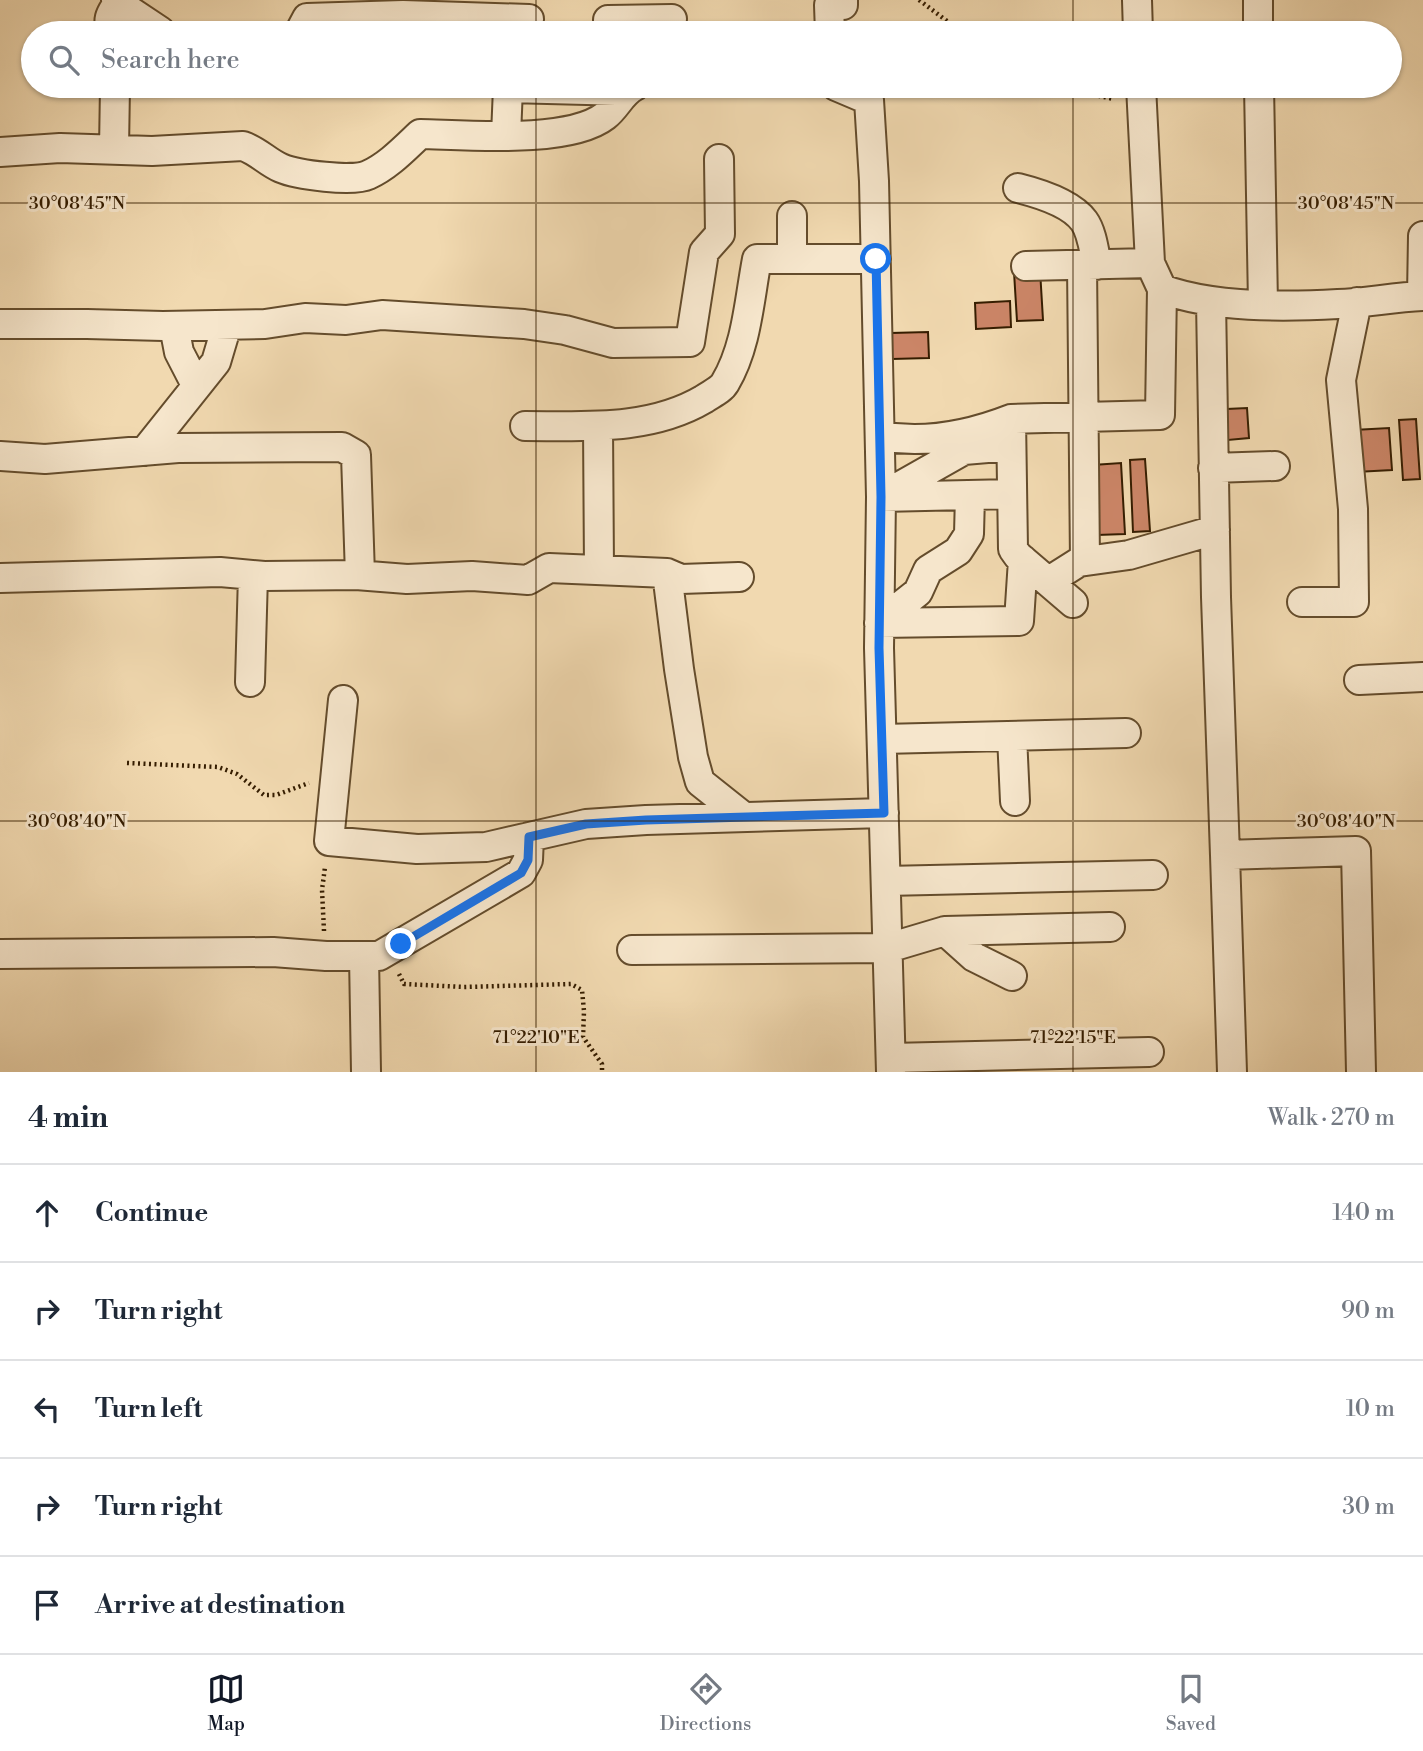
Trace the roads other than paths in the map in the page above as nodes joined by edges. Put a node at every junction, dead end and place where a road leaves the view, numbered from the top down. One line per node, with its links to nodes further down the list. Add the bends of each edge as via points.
1 (843, 0): 11 (street, via 843,5 829,5)
2 (1137, 0): 12 (street)
3 (1258, 0): 13 (street)
4 (117, 2): 7 (street); 8 (street)
5 (672, 17): 10 (street)
6 (529, 19): 9 (street, via 403,15)
7 (109, 21)
8 (144, 21)
9 (305, 21)
10 (646, 21)
11 (830, 21)
12 (1138, 21)
13 (1258, 21)
14 (115, 98): 21 (street)
15 (508, 98): 20 (street)
16 (620, 98): 20 (street, via 606,116 581,128)
17 (864, 98): 28 (street, via 869,100)
18 (1141, 98): 29 (street)
19 (1259, 98): 36 (street)
20 (506, 135): 21 (street, via 420,134 382,168 364,177 322,177 281,168 243,146)
21 (114, 149): 22 (street)
22 (0, 152)
23 (719, 159): 38 (street, via 720,234 704,252 690,342 613,343 524,324 382,315)
24 (1018, 188): 30 (street, via 1062,204 1084,220)
25 (792, 216): 27 (street)
26 (1423, 236): 33 (street)
27 (792, 259): 28 (street); 43 (street, via 757,259 741,348 724,386 698,402 642,422)
28 (876, 259): 45 (street)
29 (1150, 263): 30 (street); 32 (street)
30 (1090, 265): 31 (street); 41 (street)
31 (1026, 266)
32 (1162, 289): 34 (street); 41 (street, via 1160,415)
33 (1422, 296): 35 (street)
34 (1211, 301): 36 (street); 49 (street)
35 (1357, 302): 36 (street); 63 (street, via 1341,380 1353,509 1354,602)
36 (1262, 304)
37 (0, 324): 39 (street)
38 (227, 325): 39 (street); 40 (street, via 216,362)
39 (174, 326): 40 (street, via 179,352)
40 (196, 385): 46 (street)
41 (1084, 417): 44 (street); 55 (street)
42 (525, 426): 43 (street)
43 (598, 426): 56 (street)
44 (1011, 432): 45 (street, via 987,428 931,438); 50 (street); 52 (street, via 964,450)
45 (880, 436): 52 (street)
46 (145, 451): 47 (street, via 45,459); 59 (street, via 342,447 356,455 360,575)
47 (0, 456)
48 (1275, 466): 49 (street)
49 (1213, 468): 53 (street)
50 (1012, 494): 51 (street); 54 (street, via 1013,549)
51 (970, 495): 52 (street); 65 (street, via 969,534 958,551 928,570 919,592)
52 (881, 497): 65 (street)
53 (1214, 530): 55 (street, via 1129,555); 79 (street)
54 (1023, 560): 62 (street); 65 (street, via 1019,621)
55 (1086, 561): 62 (street)
56 (599, 569): 57 (street); 59 (street, via 549,568 528,580)
57 (667, 573): 60 (street, via 681,579); 73 (street, via 693,757 700,782)
58 (253, 575): 59 (street); 61 (street); 68 (street)
59 (356, 575)
60 (739, 577)
61 (0, 578)
62 (1049, 581): 64 (street)
63 (1302, 602)
64 (1073, 603)
65 (879, 623): 72 (street)
66 (1423, 677): 67 (street)
67 (1359, 680)
68 (250, 682)
69 (342, 700): 78 (street, via 329,841 417,849 486,847)
70 (1126, 733): 71 (street)
71 (1012, 736): 72 (street); 74 (street)
72 (882, 739): 75 (street)
73 (709, 791): 76 (street); 77 (street)
74 (1015, 801)
75 (884, 813): 76 (street); 81 (street)
76 (744, 817): 77 (street)
77 (690, 819): 78 (street, via 586,824)
78 (529, 837): 87 (street, via 528,860 521,873)
79 (1225, 855): 92 (street); 93 (street, via 1356,851)
80 (1153, 875): 81 (street)
81 (886, 881): 84 (street)
82 (1110, 927): 83 (street)
83 (945, 931): 84 (street); 88 (street, via 974,957)
84 (888, 948): 85 (street); 90 (street)
85 (632, 950)
86 (0, 954): 87 (street)
87 (376, 954): 91 (street)
88 (1012, 976)
89 (1149, 1052): 90 (street)
90 (891, 1065)
91 (366, 1072)
92 (1231, 1072)
93 (1361, 1072)

